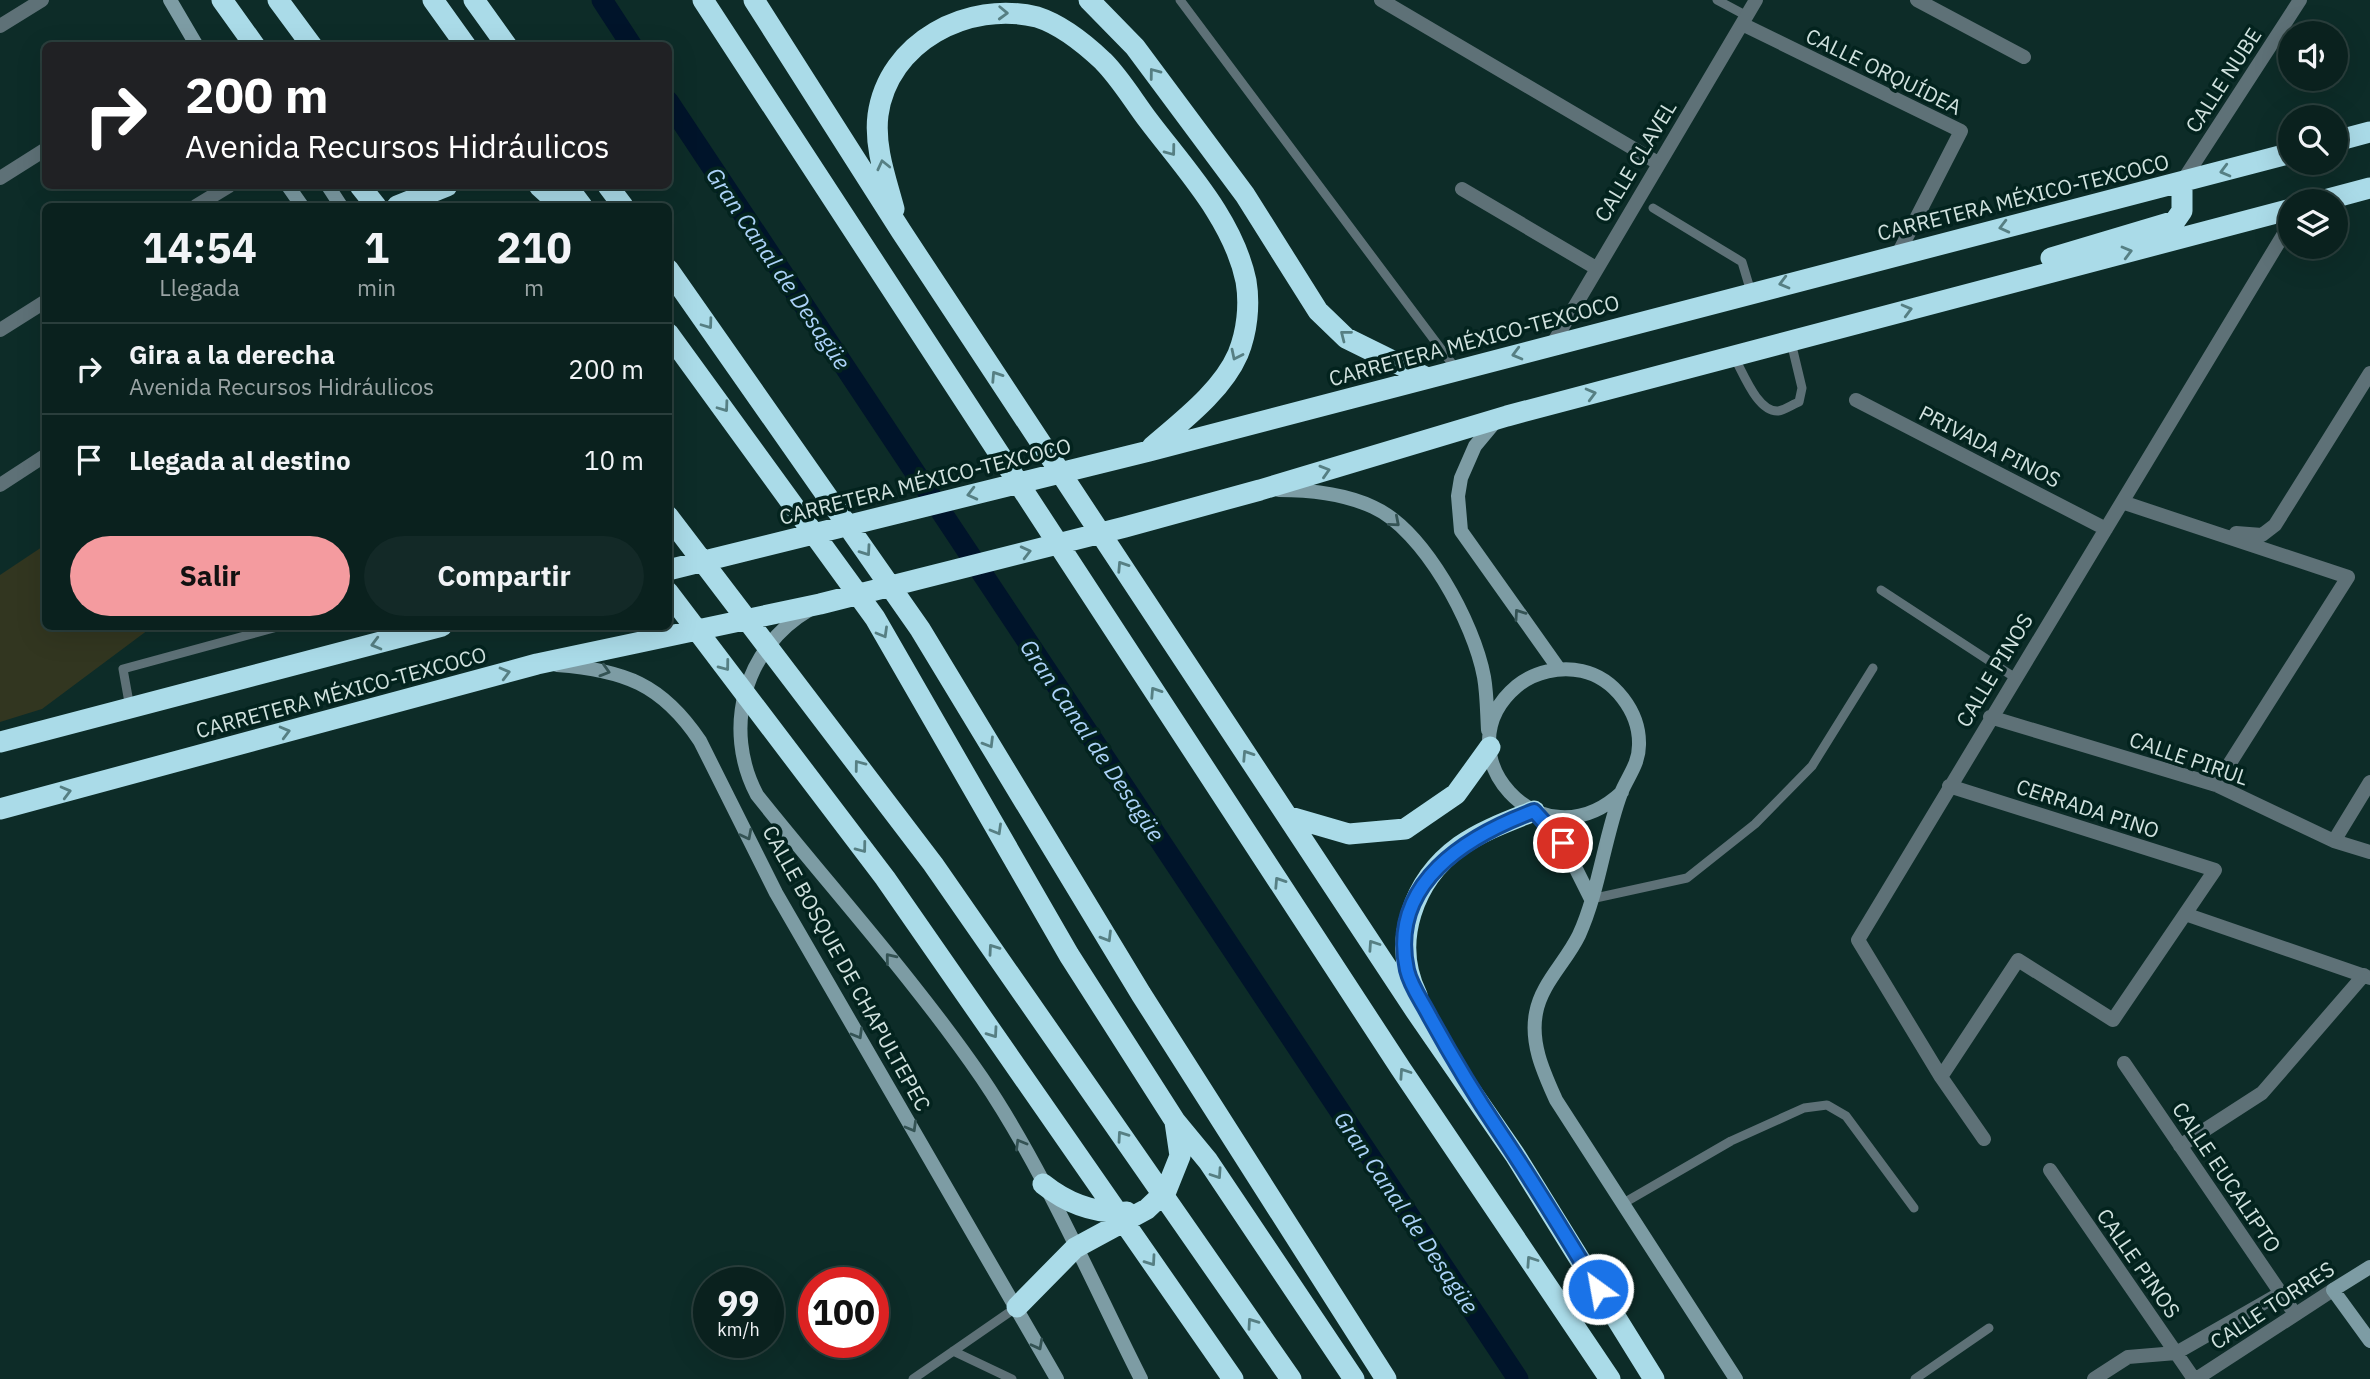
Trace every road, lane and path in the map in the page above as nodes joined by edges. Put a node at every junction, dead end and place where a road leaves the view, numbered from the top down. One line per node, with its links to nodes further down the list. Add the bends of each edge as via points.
1 (42, 0): 18 (street)
2 (170, 0): 19 (main road)
3 (216, 0): 20 (main road)
4 (222, 0): 21 (highway)
5 (278, 0): 22 (highway)
6 (433, 0): 23 (highway)
7 (474, 0): 24 (highway)
8 (703, 0): 127 (highway, one-way to 8, via 1386,1046)
9 (754, 0): 47 (highway)
10 (1089, 0): 62 (highway, one-way to 10, via 1346,338 1318,311 1245,195 1135,47)
11 (1180, 0): 60 (lane)
12 (1381, 0): 30 (street)
13 (1717, 0): 17 (lane)
14 (1756, 0): 17 (street, CALLE CLAVEL)
15 (1917, 0): 25 (street)
16 (2295, 1): 32 (street, CALLE NUBE)
17 (1744, 20): 30 (street, CALLE CLAVEL); 49 (street, CALLE ORQUÍDEA, via 1961,131)
18 (0, 26)
19 (195, 42)
20 (241, 42)
21 (252, 42)
22 (309, 42)
23 (463, 42)
24 (504, 42)
25 (2024, 57)
26 (2368, 130): 27 (highway)
27 (2348, 137)
28 (42, 152): 31 (street)
29 (2278, 156): 32 (highway, CARRETERA MÉXICO-TEXCOCO, one-way to 32)
30 (1658, 163): 50 (street, CALLE CLAVEL)
31 (0, 178)
32 (2186, 181): 46 (highway, via 2194,209); 49 (highway, CARRETERA MÉXICO-TEXCOCO, one-way to 49); 52 (highway, via 2182,211 2175,221 2039,261)
33 (1462, 188): 50 (street)
34 (2370, 188): 39 (highway)
35 (224, 189): 40 (street)
36 (362, 189): 41 (highway)
37 (542, 189): 43 (highway)
38 (440, 193): 42 (highway)
39 (2348, 194)
40 (200, 203)
41 (374, 203)
42 (407, 203)
43 (558, 203)
44 (1653, 208): 53 (lane, via 1742,262)
45 (2278, 212): 46 (highway)
46 (2210, 230): 52 (highway, one-way to 46)
47 (901, 231): 65 (highway, one-way to 65, via 880,158 878,115 888,82 903,57 929,33 962,16 1001,11 1037,17 1074,36 1104,62 1214,208 1233,243 1246,282 1248,320 1237,355 1215,387); 92 (highway, one-way to 47)
48 (2278, 244): 69 (street, CALLE PINOS)
49 (1898, 254): 53 (highway, CARRETERA MÉXICO-TEXCOCO, one-way to 53)
50 (1596, 268): 58 (street, CALLE CLAVEL)
51 (672, 275): 126 (highway, one-way to 126, via 920,629 1141,993)
52 (2012, 282): 57 (highway, one-way to 52)
53 (1751, 292): 58 (highway, CARRETERA MÉXICO-TEXCOCO)
54 (42, 304): 55 (street)
55 (0, 330)
56 (672, 339): 101 (highway, one-way to 101, via 875,618 1069,955)
57 (1791, 342): 59 (highway); 59 (lane, via 1802,388 1799,402 1779,411 1759,400)
58 (1552, 345): 60 (highway, CARRETERA MÉXICO-TEXCOCO, one-way to 60)
59 (1734, 357): 64 (highway, one-way to 59)
60 (1457, 370): 62 (highway, CARRETERA MÉXICO-TEXCOCO)
61 (2370, 373): 69 (street, via 2275,525 2262,535 2243,536)
62 (1427, 378): 65 (highway, CARRETERA MÉXICO-TEXCOCO)
63 (1856, 400): 71 (street, PRIVADA PINOS)
64 (1497, 420): 68 (highway, one-way to 64); 80 (main road, one-way to 64, via 1461,531 1458,496 1464,470 1475,446)
65 (1149, 450): 72 (highway, CARRETERA MÉXICO-TEXCOCO, one-way to 72)
66 (42, 458): 67 (street)
67 (0, 485)
68 (1260, 491): 75 (highway, CARRETERA MÉXICO-TEXCOCO, one-way to 68); 85 (main road, one-way to 85, via 1304,491 1363,503 1386,514 1407,534 1441,577 1467,625 1484,677)
69 (2124, 499): 71 (street, CALLE PINOS); 87 (street, via 2348,577)
70 (672, 521): 124 (highway, one-way to 70, via 933,864)
71 (2106, 529): 81 (street, CALLE PINOS)
72 (674, 565)
73 (1881, 590): 81 (lane)
74 (672, 597): 123 (highway, one-way to 123, via 885,878)
75 (820, 604): 78 (highway, CARRETERA MÉXICO-TEXCOCO); 105 (main road, CALLE BOSQUE DE CHAPULTEPEC, one-way to 75, via 983,1080 929,1006 757,795 743,763 739,729 744,696 762,655 791,623)
76 (266, 630): 82 (lane, via 123,669)
77 (427, 630): 82 (highway, CARRETERA MÉXICO-TEXCOCO, one-way to 82)
78 (537, 664): 90 (highway, CARRETERA MÉXICO-TEXCOCO, one-way to 78); 113 (main road, CALLE BOSQUE DE CHAPULTEPEC, one-way to 113, via 597,668 626,678 661,694 685,719 776,893)
79 (1873, 668): 95 (lane, via 1812,766 1755,824 1687,878)
80 (1559, 669): 85 (main road, via 1538,674 1513,690 1493,720); 89 (main road, via 1583,671 1606,681 1624,698 1636,719 1640,743 1636,767)
81 (2014, 677): 83 (street, CALLE PINOS)
82 (130, 708): 84 (highway, CARRETERA MÉXICO-TEXCOCO)
83 (1990, 717): 87 (street, CALLE PIRUL); 88 (street, CALLE PINOS)
84 (0, 742)
85 (1490, 744): 91 (main road, via 1492,765 1503,787); 92 (highway, via 1457,794 1405,829 1349,834)
86 (2370, 782): 93 (street)
87 (2217, 785): 93 (street, CALLE PIRUL)
88 (1949, 786): 96 (street, CERRADA PINO, via 2215,870); 100 (street, CALLE PINOS, via 1858,940)
89 (1622, 792): 91 (main road, via 1588,815 1563,819); 95 (main road)
90 (0, 810)
91 (1538, 813): 95 (main road, via 1563,843); 98 (highway, via 1492,828 1447,857 1423,887 1409,918 1407,971)
92 (1287, 816): 98 (highway, one-way to 92)
93 (2334, 841): 94 (street, CALLE PIRUL)
94 (2370, 852)
95 (1591, 899): 106 (main road, via 1580,933 1545,989 1536,1013 1535,1037 1540,1065 1556,1100)
96 (2185, 914): 97 (street); 100 (street, via 2113,1020 2018,960)
97 (2367, 977): 103 (street, via 2262,1093)
98 (1453, 1062): 128 (highway)
99 (2124, 1063): 103 (street, CALLE EUCALIPTO)
100 (1941, 1077): 102 (street, CALLE PINOS)
101 (1175, 1121): 108 (highway, via 1180,1144 1177,1168 1166,1191); 125 (highway, one-way to 125, via 1208,1161)
102 (1984, 1139)
103 (2180, 1146): 112 (street, CALLE EUCALIPTO)
104 (2049, 1170): 118 (street, CALLE PINOS)
105 (1043, 1184): 108 (highway, via 1090,1210); 109 (main road, CALLE BOSQUE DE CHAPULTEPEC)
106 (1622, 1204): 107 (lane, via 1731,1141 1804,1108 1827,1105 1846,1116); 129 (main road)
107 (1914, 1208)
108 (1147, 1209): 109 (highway)
109 (1075, 1248): 113 (highway); 122 (main road, CALLE BOSQUE DE CHAPULTEPEC)
110 (2370, 1267): 111 (main road, CALLE TORRES)
111 (2333, 1290): 114 (street, CALLE TORRES); 116 (main road)
112 (2281, 1293): 114 (street, CALLE EUCALIPTO); 118 (street, CALLE TORRES)
113 (1017, 1307): 117 (lane); 121 (main road, CALLE BOSQUE DE CHAPULTEPEC, one-way to 121)
114 (2295, 1314): 132 (street, CALLE TORRES)
115 (1989, 1328): 130 (lane)
116 (2370, 1341)
117 (953, 1351): 119 (lane); 120 (lane)
118 (2176, 1353): 131 (street, CALLE TORRES, via 2128,1357); 132 (street, CALLE PINOS)
119 (914, 1379)
120 (1013, 1379)
121 (1057, 1379)
122 (1141, 1379)
123 (1233, 1379)
124 (1291, 1379)
125 (1354, 1379)
126 (1386, 1379)
127 (1610, 1379)
128 (1654, 1379)
129 (1736, 1379)
130 (1914, 1379)
131 (2094, 1379)
132 (2195, 1379)

